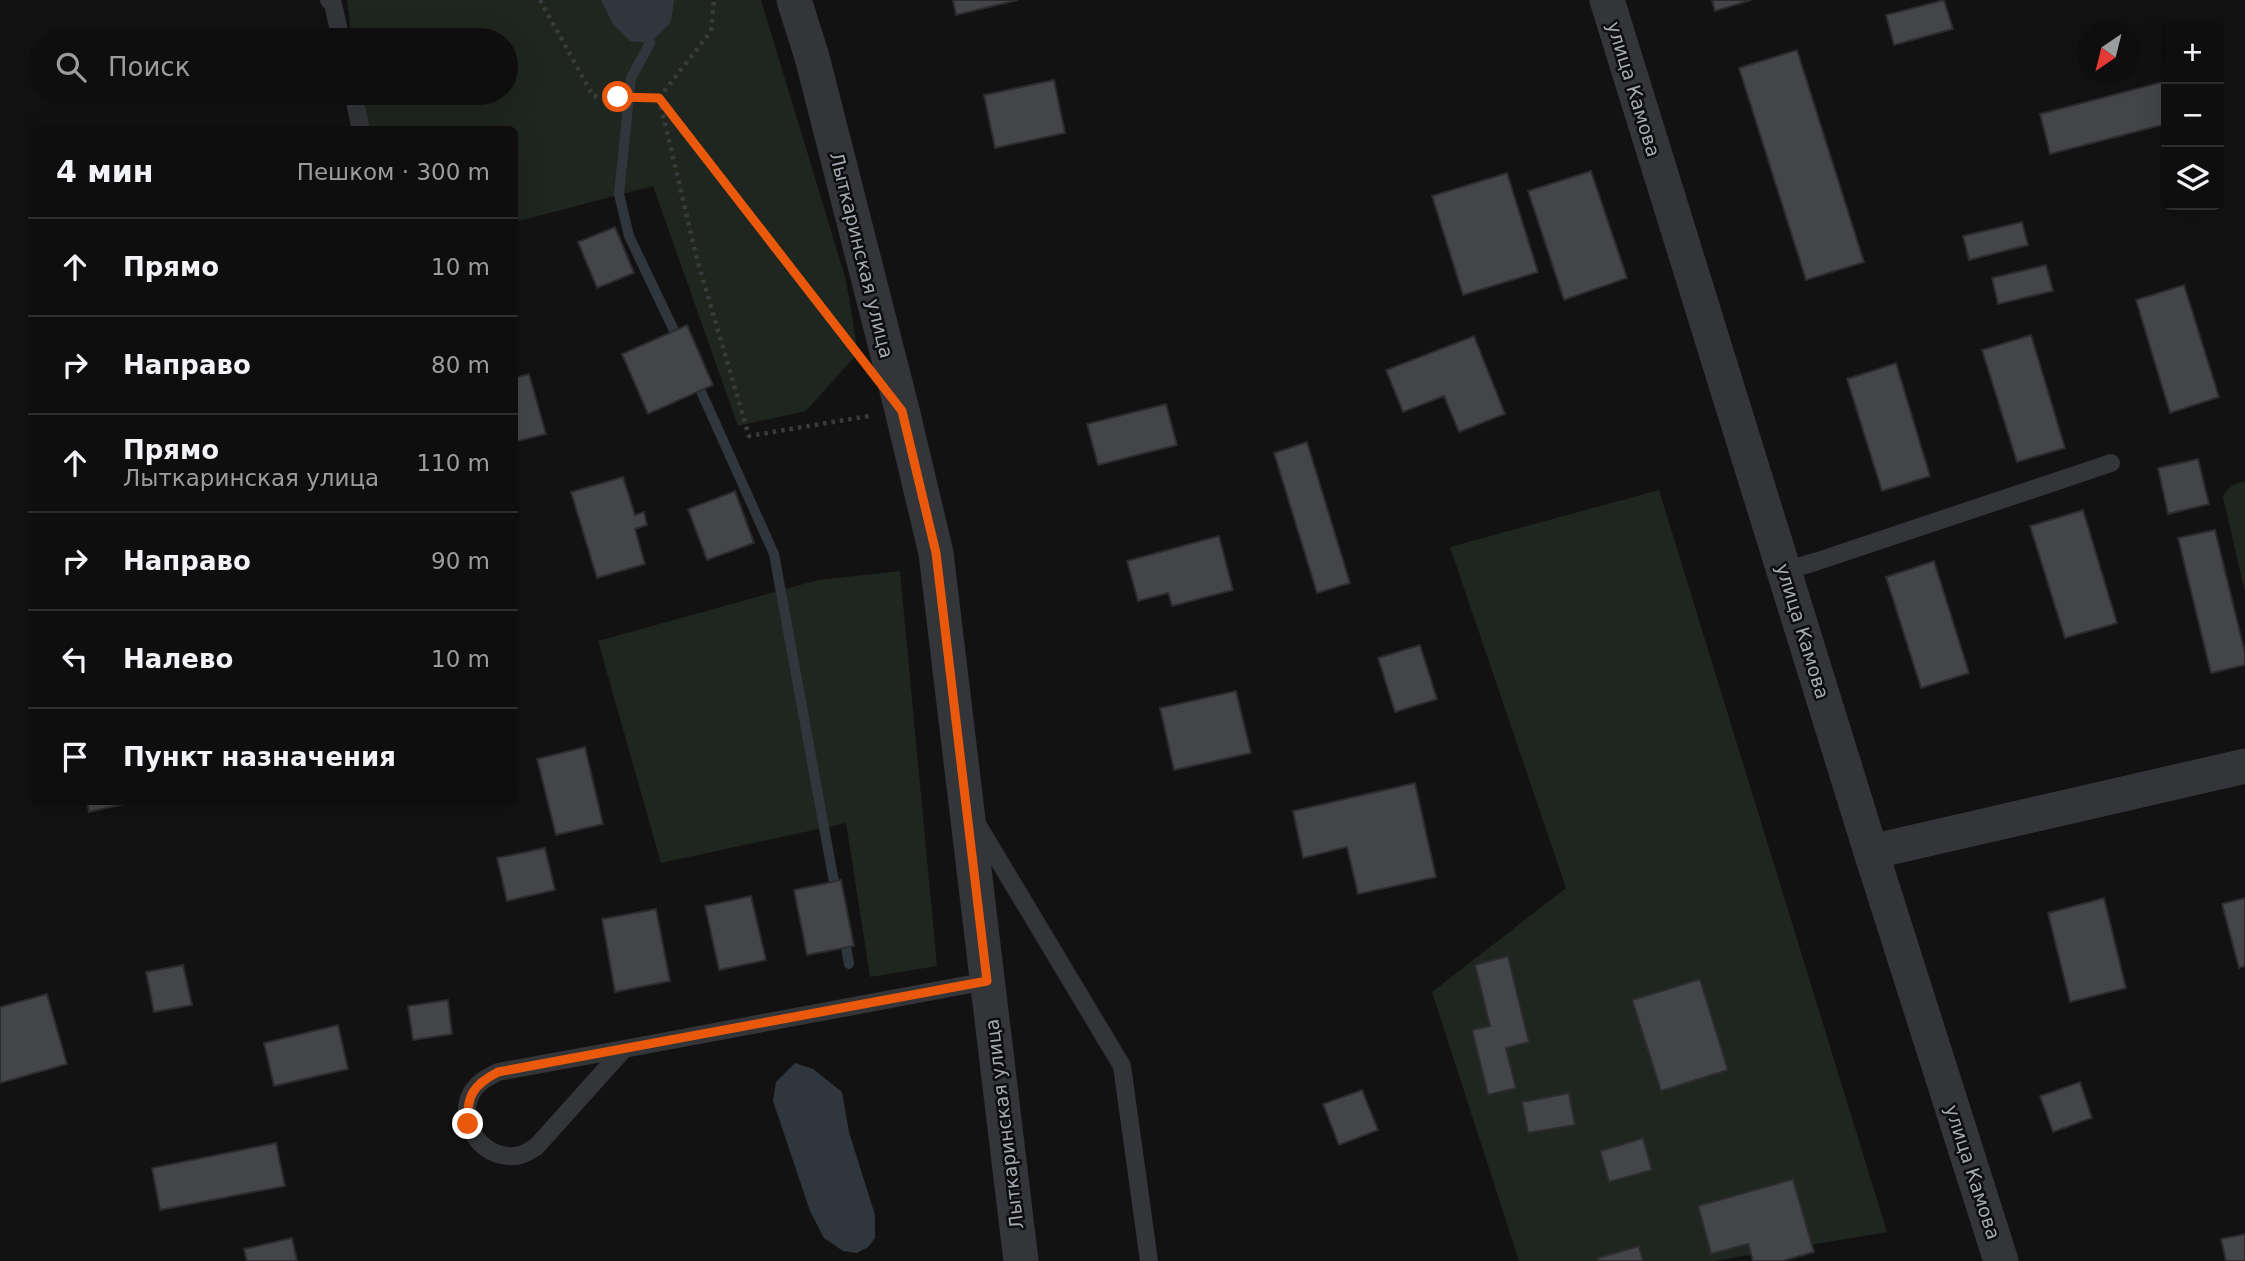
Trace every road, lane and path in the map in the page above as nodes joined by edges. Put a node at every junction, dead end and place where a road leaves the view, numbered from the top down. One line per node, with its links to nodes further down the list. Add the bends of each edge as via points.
1 (329, 0): 6 (lane)
2 (540, 0): 7 (path, via 593,96)
3 (714, 0): 7 (path, via 711,31)
4 (794, 0): 11 (street, Лыткаринская улица)
5 (1607, 0): 13 (street, улица Камова)
6 (338, 28)
7 (659, 98): 10 (path); 11 (path, via 696,258 750,436)
8 (356, 105): 9 (lane)
9 (361, 126)
10 (849, 342)
11 (902, 411): 15 (street, Лыткаринская улица, via 936,553)
12 (2111, 463): 13 (lane)
13 (1784, 571): 16 (street, улица Камова)
14 (2245, 766): 16 (street)
15 (968, 808): 17 (street, Лыткаринская улица); 20 (lane, via 1122,1066)
16 (1871, 852): 21 (street, улица Камова)
17 (987, 981): 18 (lane); 19 (street, Лыткаринская улица)
18 (624, 1049): 18 (lane, via 536,1147 521,1155 504,1156 475,1139 467,1108 472,1092 484,1079 498,1072)
19 (1021, 1261)
20 (1149, 1261)
21 (2001, 1261)

